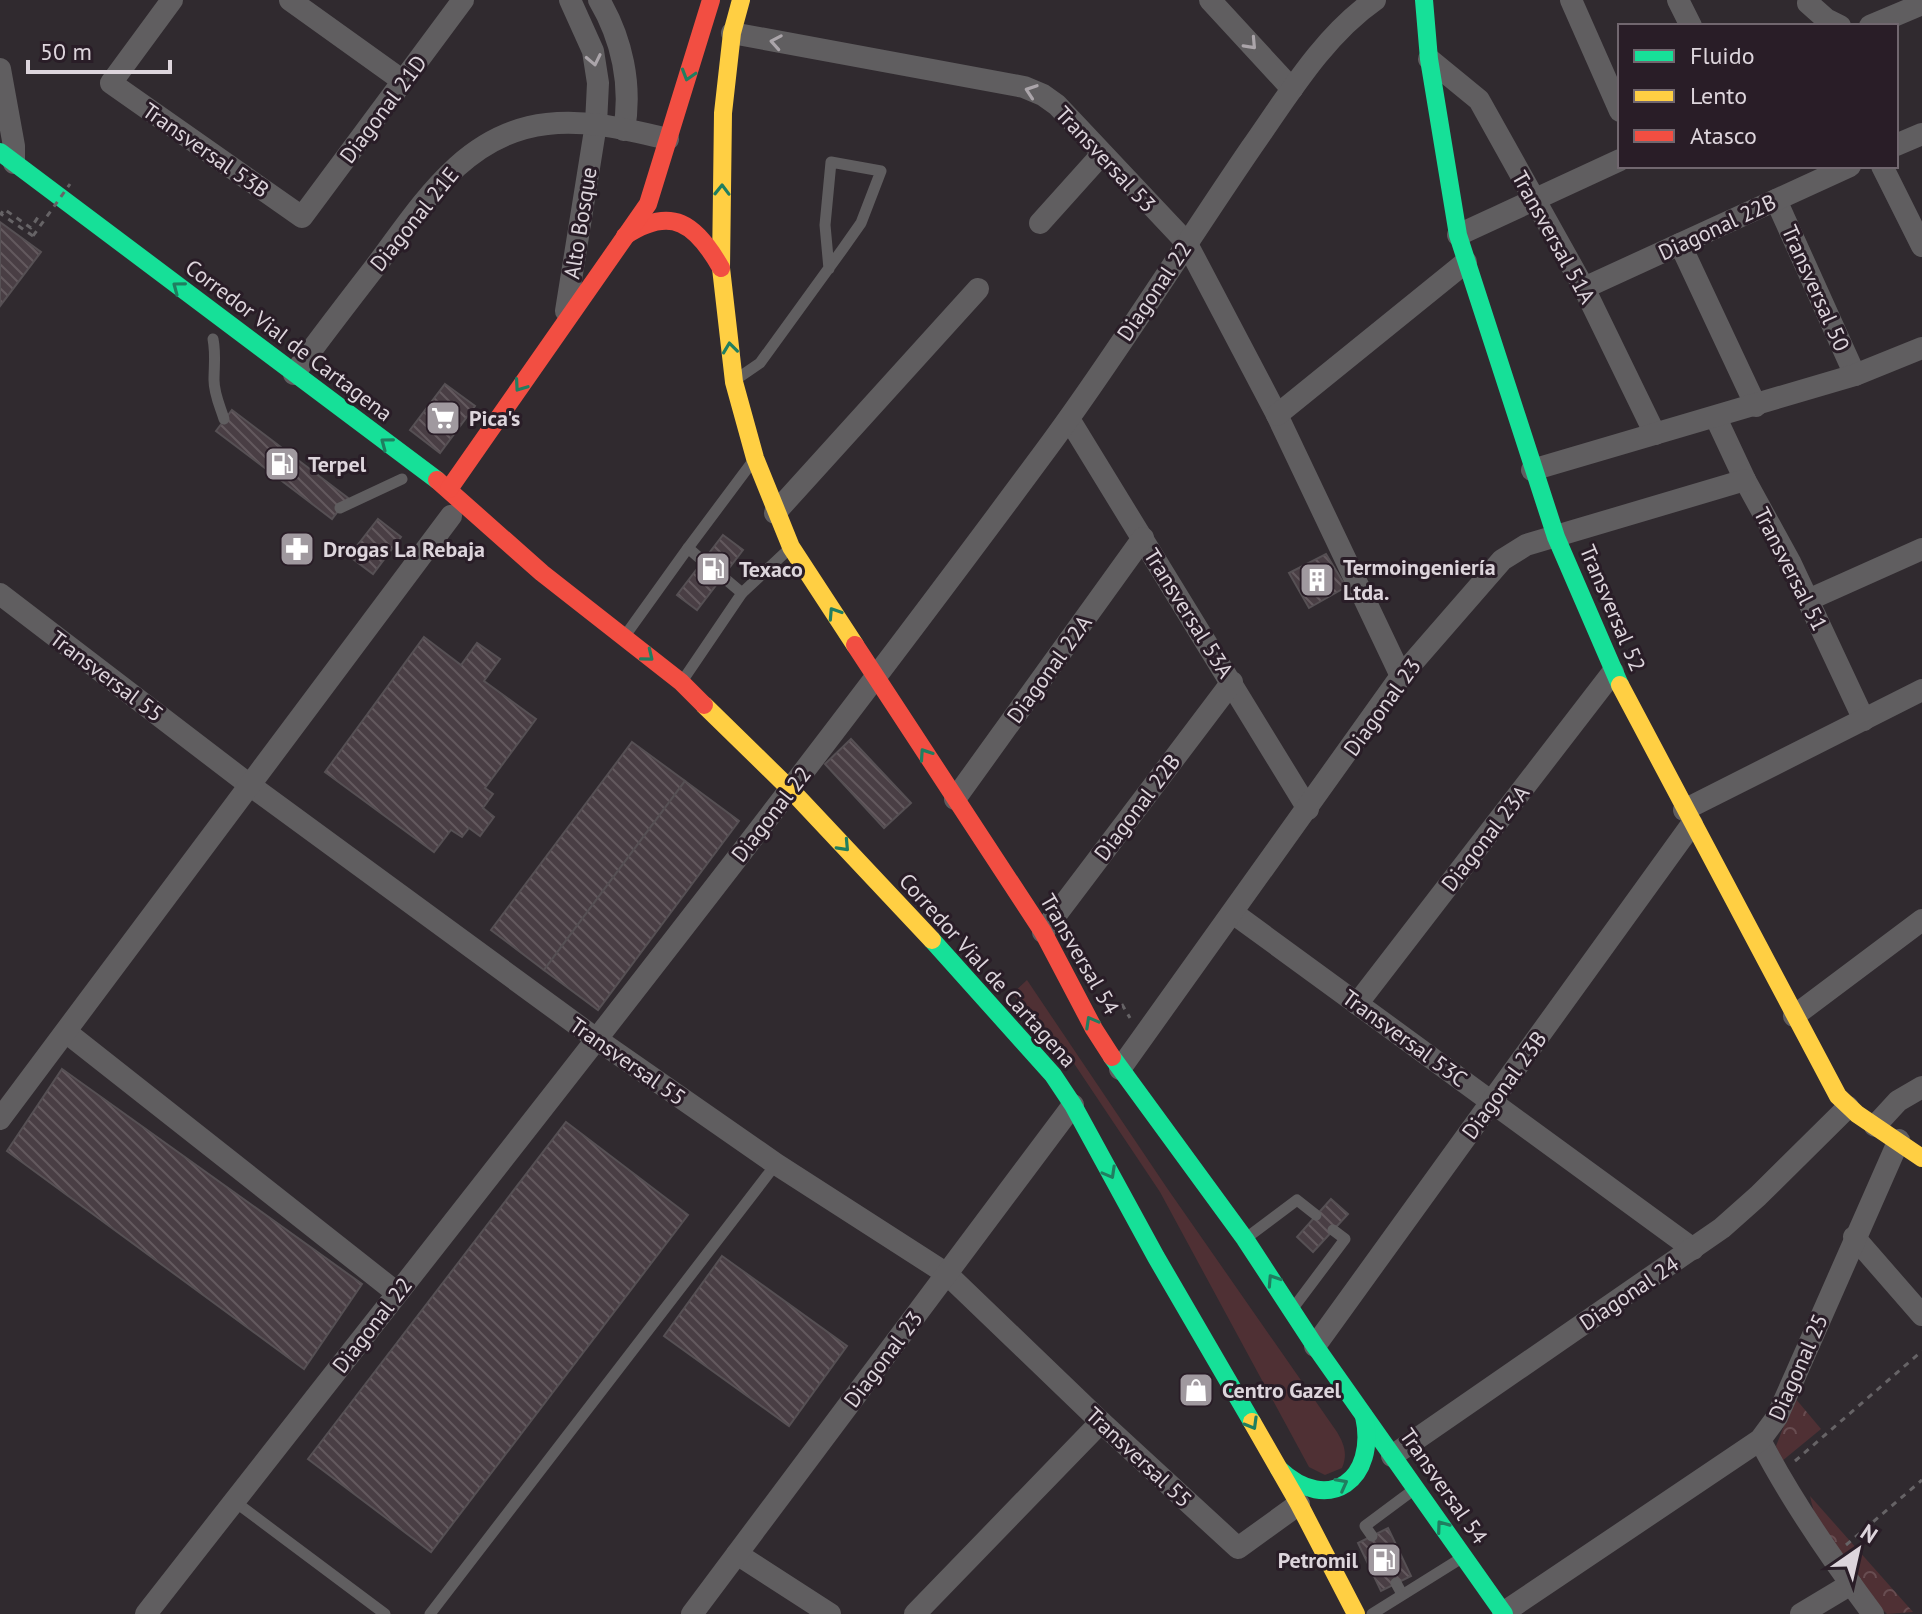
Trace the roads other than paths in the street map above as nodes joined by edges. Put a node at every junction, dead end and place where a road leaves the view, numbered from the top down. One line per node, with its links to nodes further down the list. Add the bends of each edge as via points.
1 (172, 0): 39 (street, Transversal 53B, via 111,83)
2 (290, 0): 22 (street)
3 (463, 0): 22 (street, Diagonal 21D)
4 (570, 0): 26 (street, one-way to 26, via 593,51)
5 (599, 0): 27 (street, via 623,62)
6 (711, 0): 30 (main road, one-way to 30)
7 (741, 0): 19 (main road)
8 (1210, 0): 23 (street, one-way to 23)
9 (1375, 0): 23 (street, Diagonal 22, via 1334,36)
10 (1424, 0): 20 (main road, Transversal 52)
11 (1571, 0): 24 (street)
12 (1678, 0): 15 (street)
13 (1807, 1): 16 (street); 17 (street)
14 (1922, 4): 18 (street)
15 (1690, 24)
16 (1817, 24)
17 (1836, 24)
18 (1875, 24)
19 (732, 33): 25 (main road); 32 (street, Transversal 53, one-way to 19, via 1057,105 1024,87)
20 (1429, 59): 38 (street, Transversal 51A, via 1479,100); 41 (main road, Transversal 52)
21 (0, 69): 33 (street, via 14,146)
22 (403, 81): 39 (street, Diagonal 21D)
23 (1292, 89): 43 (street, Diagonal 22)
24 (1618, 106)
25 (723, 113): 28 (main road); 47 (main road, one-way to 25)
26 (596, 124): 27 (street, Diagonal 21E); 51 (street, Alto Bosque); 55 (street, Diagonal 21E, via 519,130 471,153 440,181)
27 (624, 130): 30 (street, Diagonal 21E)
28 (706, 133)
29 (1922, 134): 31 (street)
30 (674, 140): 42 (main road, via 648,204)
31 (1898, 144)
32 (1102, 154): 40 (street); 43 (street, Transversal 53)
33 (7, 158): 55 (main road, Corredor Vial de Cartagena, one-way to 33)
34 (1618, 161): 38 (street)
35 (1846, 168): 37 (street, Diagonal 22B)
36 (1883, 168): 45 (street)
37 (1776, 200): 44 (street, Diagonal 22B); 56 (street, Transversal 50)
38 (1535, 201): 41 (street); 49 (street, Transversal 51A)
39 (302, 217)
40 (1040, 223)
41 (1458, 235): 46 (main road, Transversal 52)
42 (624, 237): 47 (main road, via 654,220 672,220 702,236); 51 (main road)
43 (1186, 242): 59 (street, Transversal 53); 62 (street, Diagonal 22)
44 (1680, 244): 49 (street, Diagonal 22B); 58 (street)
45 (1922, 246)
46 (1466, 262): 59 (street); 65 (main road, Transversal 52)
47 (721, 268): 57 (main road, Transversal 54, one-way to 47)
48 (829, 269): 48 (lane, via 861,223 881,171 831,162 825,225); 57 (lane, via 760,363)
49 (1584, 288): 63 (street, Transversal 51A)
50 (978, 289): 71 (street)
51 (564, 322): 68 (main road, one-way to 68)
52 (207, 335): 54 (main road, Corredor Vial de Cartagena); 61 (lane, via 216,357 215,395)
53 (1922, 348): 56 (street)
54 (238, 358)
55 (294, 374): 68 (main road, Corredor Vial de Cartagena, one-way to 55)
56 (1855, 375): 58 (street)
57 (734, 382): 64 (main road, Transversal 54)
58 (1756, 406): 60 (street)
59 (1277, 415): 85 (street, Transversal 53)
60 (1716, 418): 63 (street); 67 (street, Transversal 51)
61 (224, 419)
62 (1069, 419): 73 (street, Transversal 53A); 86 (street, Diagonal 22)
63 (1655, 434): 65 (street)
64 (755, 458): 71 (main road, Transversal 54); 75 (lane)
65 (1532, 470): 72 (main road, Transversal 52)
66 (401, 479): 69 (lane)
67 (1745, 480): 72 (street, Diagonal 23); 82 (street, Transversal 51)
68 (449, 489): 78 (main road, Corredor Vial de Cartagena)
69 (340, 508)
70 (445, 511): 78 (main road, Corredor Vial de Cartagena); 91 (street)
71 (775, 513): 74 (main road, Transversal 54)
72 (1556, 537): 84 (main road, Transversal 52); 85 (street, Diagonal 23, via 1526,545 1502,560)
73 (1143, 538): 88 (street, Transversal 53A); 93 (street, Diagonal 22A)
74 (791, 547): 80 (lane); 86 (main road, Transversal 54, one-way to 74)
75 (688, 548): 77 (lane); 83 (lane)
76 (1922, 549): 82 (street)
77 (703, 561)
78 (542, 573): 83 (main road, Corredor Vial de Cartagena)
79 (723, 577): 80 (lane)
80 (742, 593): 87 (lane)
81 (0, 594): 91 (street, Transversal 55)
82 (1808, 600): 90 (street, Transversal 51)
83 (625, 637): 87 (main road, Corredor Vial de Cartagena, one-way to 87)
84 (1613, 672): 95 (main road, Transversal 52); 99 (street, Diagonal 23A)
85 (1401, 676): 94 (street, Diagonal 23)
86 (877, 679): 92 (street, Diagonal 22); 93 (main road, Transversal 54, one-way to 86)
87 (681, 682): 92 (main road, Corredor Vial de Cartagena)
88 (1232, 682): 94 (street, Transversal 53A); 98 (street, Diagonal 22B)
89 (1922, 690): 90 (street, Diagonal 23B)
90 (1864, 720): 95 (street, Diagonal 23B)
91 (251, 786): 101 (street); 102 (street, Transversal 55)
92 (791, 790): 102 (street, Diagonal 22); 106 (main road, Corredor Vial de Cartagena, one-way to 106, via 967,977)
93 (955, 799): 98 (main road, Transversal 54)
94 (1308, 809): 96 (street, Diagonal 23)
95 (1688, 817): 100 (main road, Transversal 52); 105 (street, Diagonal 23B)
96 (1233, 913): 99 (street, Transversal 53C); 103 (street, Diagonal 23)
97 (1922, 920): 100 (street)
98 (1043, 932): 103 (main road, Transversal 54, one-way to 98)
99 (1357, 1004): 105 (street, Transversal 53C)
100 (1794, 1016): 107 (main road, Transversal 52)
101 (66, 1032): 108 (street); 119 (street)
102 (595, 1038): 112 (street, Transversal 55); 119 (street, Diagonal 22)
103 (1120, 1069): 116 (main road, Transversal 54)
104 (1922, 1087): 109 (street, via 1898,1101)
105 (1492, 1102): 117 (street, Transversal 53C); 122 (street, Diagonal 23B)
106 (1073, 1105): 118 (street, Diagonal 23); 127 (main road, Corredor Vial de Cartagena, one-way to 127)
107 (1848, 1107): 109 (main road, Transversal 52); 117 (street, Diagonal 24, via 1758,1196)
108 (0, 1119)
109 (1875, 1126): 110 (main road, Transversal 52)
110 (1905, 1138): 111 (main road, Transversal 52); 115 (street, Diagonal 25)
111 (1922, 1158)
112 (776, 1164): 118 (street, Transversal 55); 138 (lane)
113 (1316, 1215): 116 (lane, via 1297,1200)
114 (1333, 1230): 120 (lane, via 1345,1239)
115 (1854, 1237): 121 (street); 125 (street, Diagonal 25, via 1777,1417)
116 (1245, 1239): 120 (main road, Transversal 54, one-way to 116)
117 (1693, 1249): 126 (street, Diagonal 24)
118 (947, 1274): 124 (street, Transversal 55); 132 (street, Diagonal 23)
119 (397, 1293): 129 (street, Diagonal 22)
120 (1292, 1310): 122 (main road, Transversal 54)
121 (1922, 1315)
122 (1315, 1346): 123 (main road, Transversal 54)
123 (1362, 1413): 126 (main road, Transversal 54); 127 (main road, one-way to 123, via 1298,1487 1330,1490 1345,1484 1357,1475 1370,1446)
124 (1101, 1422): 130 (street, Transversal 55, via 1238,1548); 141 (street)
125 (1760, 1440): 134 (street); 135 (street, Diagonal 25)
126 (1392, 1456): 128 (main road, Transversal 54)
127 (1276, 1465): 130 (main road, Corredor Vial de Cartagena)
128 (1415, 1488): 131 (lane, via 1365,1526); 133 (main road, Transversal 54, one-way to 128)
129 (234, 1501): 136 (street, Diagonal 22); 137 (lane)
130 (1299, 1504): 142 (main road, Corredor Vial de Cartagena)
131 (1372, 1536)
132 (737, 1554): 139 (street, Diagonal 23); 140 (street)
133 (1464, 1557): 135 (main road, Transversal 54); 143 (lane, via 1399,1589)
134 (1851, 1584): 144 (street); 145 (street)
135 (1504, 1613)
136 (146, 1614)
137 (385, 1614)
138 (430, 1614)
139 (692, 1614)
140 (830, 1614)
141 (915, 1614)
142 (1356, 1614)
143 (1372, 1614)
144 (1801, 1614)
145 (1873, 1614)

